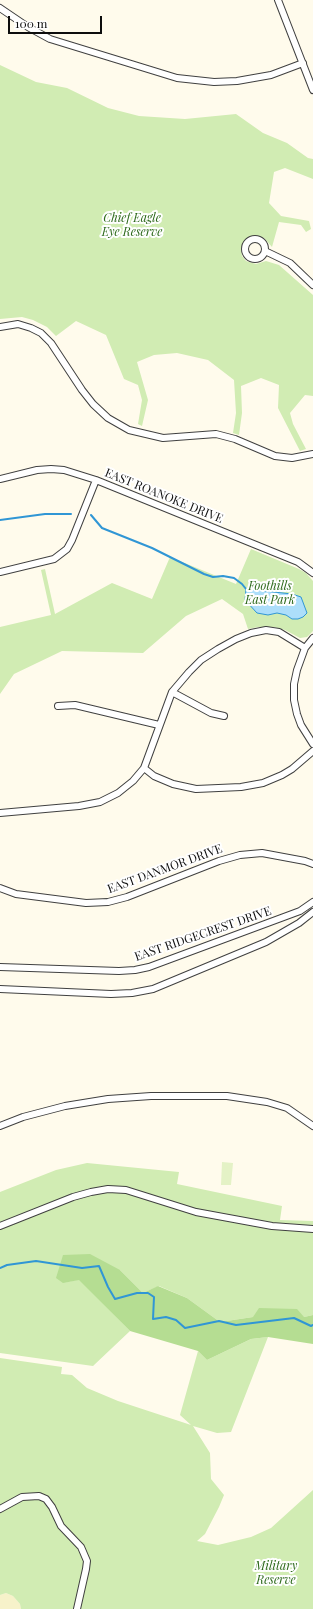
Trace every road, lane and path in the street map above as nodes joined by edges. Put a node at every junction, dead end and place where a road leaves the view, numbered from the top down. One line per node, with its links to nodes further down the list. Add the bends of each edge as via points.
1 (278, 0): 3 (street)
2 (0, 8): 3 (street, via 50,39 177,78 214,82 237,81 271,75)
3 (303, 63): 4 (street)
4 (313, 90)
5 (265, 251): 6 (street, via 290,263)
6 (313, 286)
7 (0, 327): 8 (street, via 18,324 41,333 51,343 93,404 108,418 129,430 163,438 216,434 275,456 292,458)
8 (313, 454)
9 (0, 479): 10 (street, EAST ROANOKE DRIVE, via 51,469 64,470)
10 (96, 480): 11 (street, via 67,549 54,559); 12 (street, EAST ROANOKE DRIVE, via 298,562)
11 (0, 572)
12 (313, 573)
13 (313, 638): 14 (street)
14 (305, 648): 15 (street, via 279,632 266,630 251,633 218,648 189,672); 19 (street, via 294,684 294,700 301,725)
15 (172, 692): 17 (street, via 211,713); 18 (street)
16 (58, 706): 18 (street, via 75,705)
17 (224, 716)
18 (159, 725): 21 (street)
19 (313, 744)
20 (313, 751): 21 (street, via 282,775 263,783 241,787 196,790 154,776)
21 (144, 768): 22 (street, via 118,794 100,802)
22 (0, 813)
23 (313, 864): 24 (street, EAST DANMOR DRIVE, via 262,853 240,855 108,902 86,903 16,894)
24 (0, 888)
25 (313, 902): 27 (street, EAST RIDGECREST DRIVE, via 300,911 135,970)
26 (313, 912): 28 (street, EAST RIDGECREST DRIVE, via 266,942 153,989 111,994)
27 (0, 967)
28 (0, 989)
29 (0, 1126): 30 (street, via 65,1106 108,1099 219,1096 267,1102 287,1108)
30 (313, 1126)
31 (0, 1226): 32 (street, via 73,1197 91,1192 126,1190 196,1212 272,1226)
32 (313, 1229)
33 (0, 1509): 34 (street, via 22,1497 39,1496 46,1499 60,1526 81,1547 87,1561)
34 (77, 1609)

